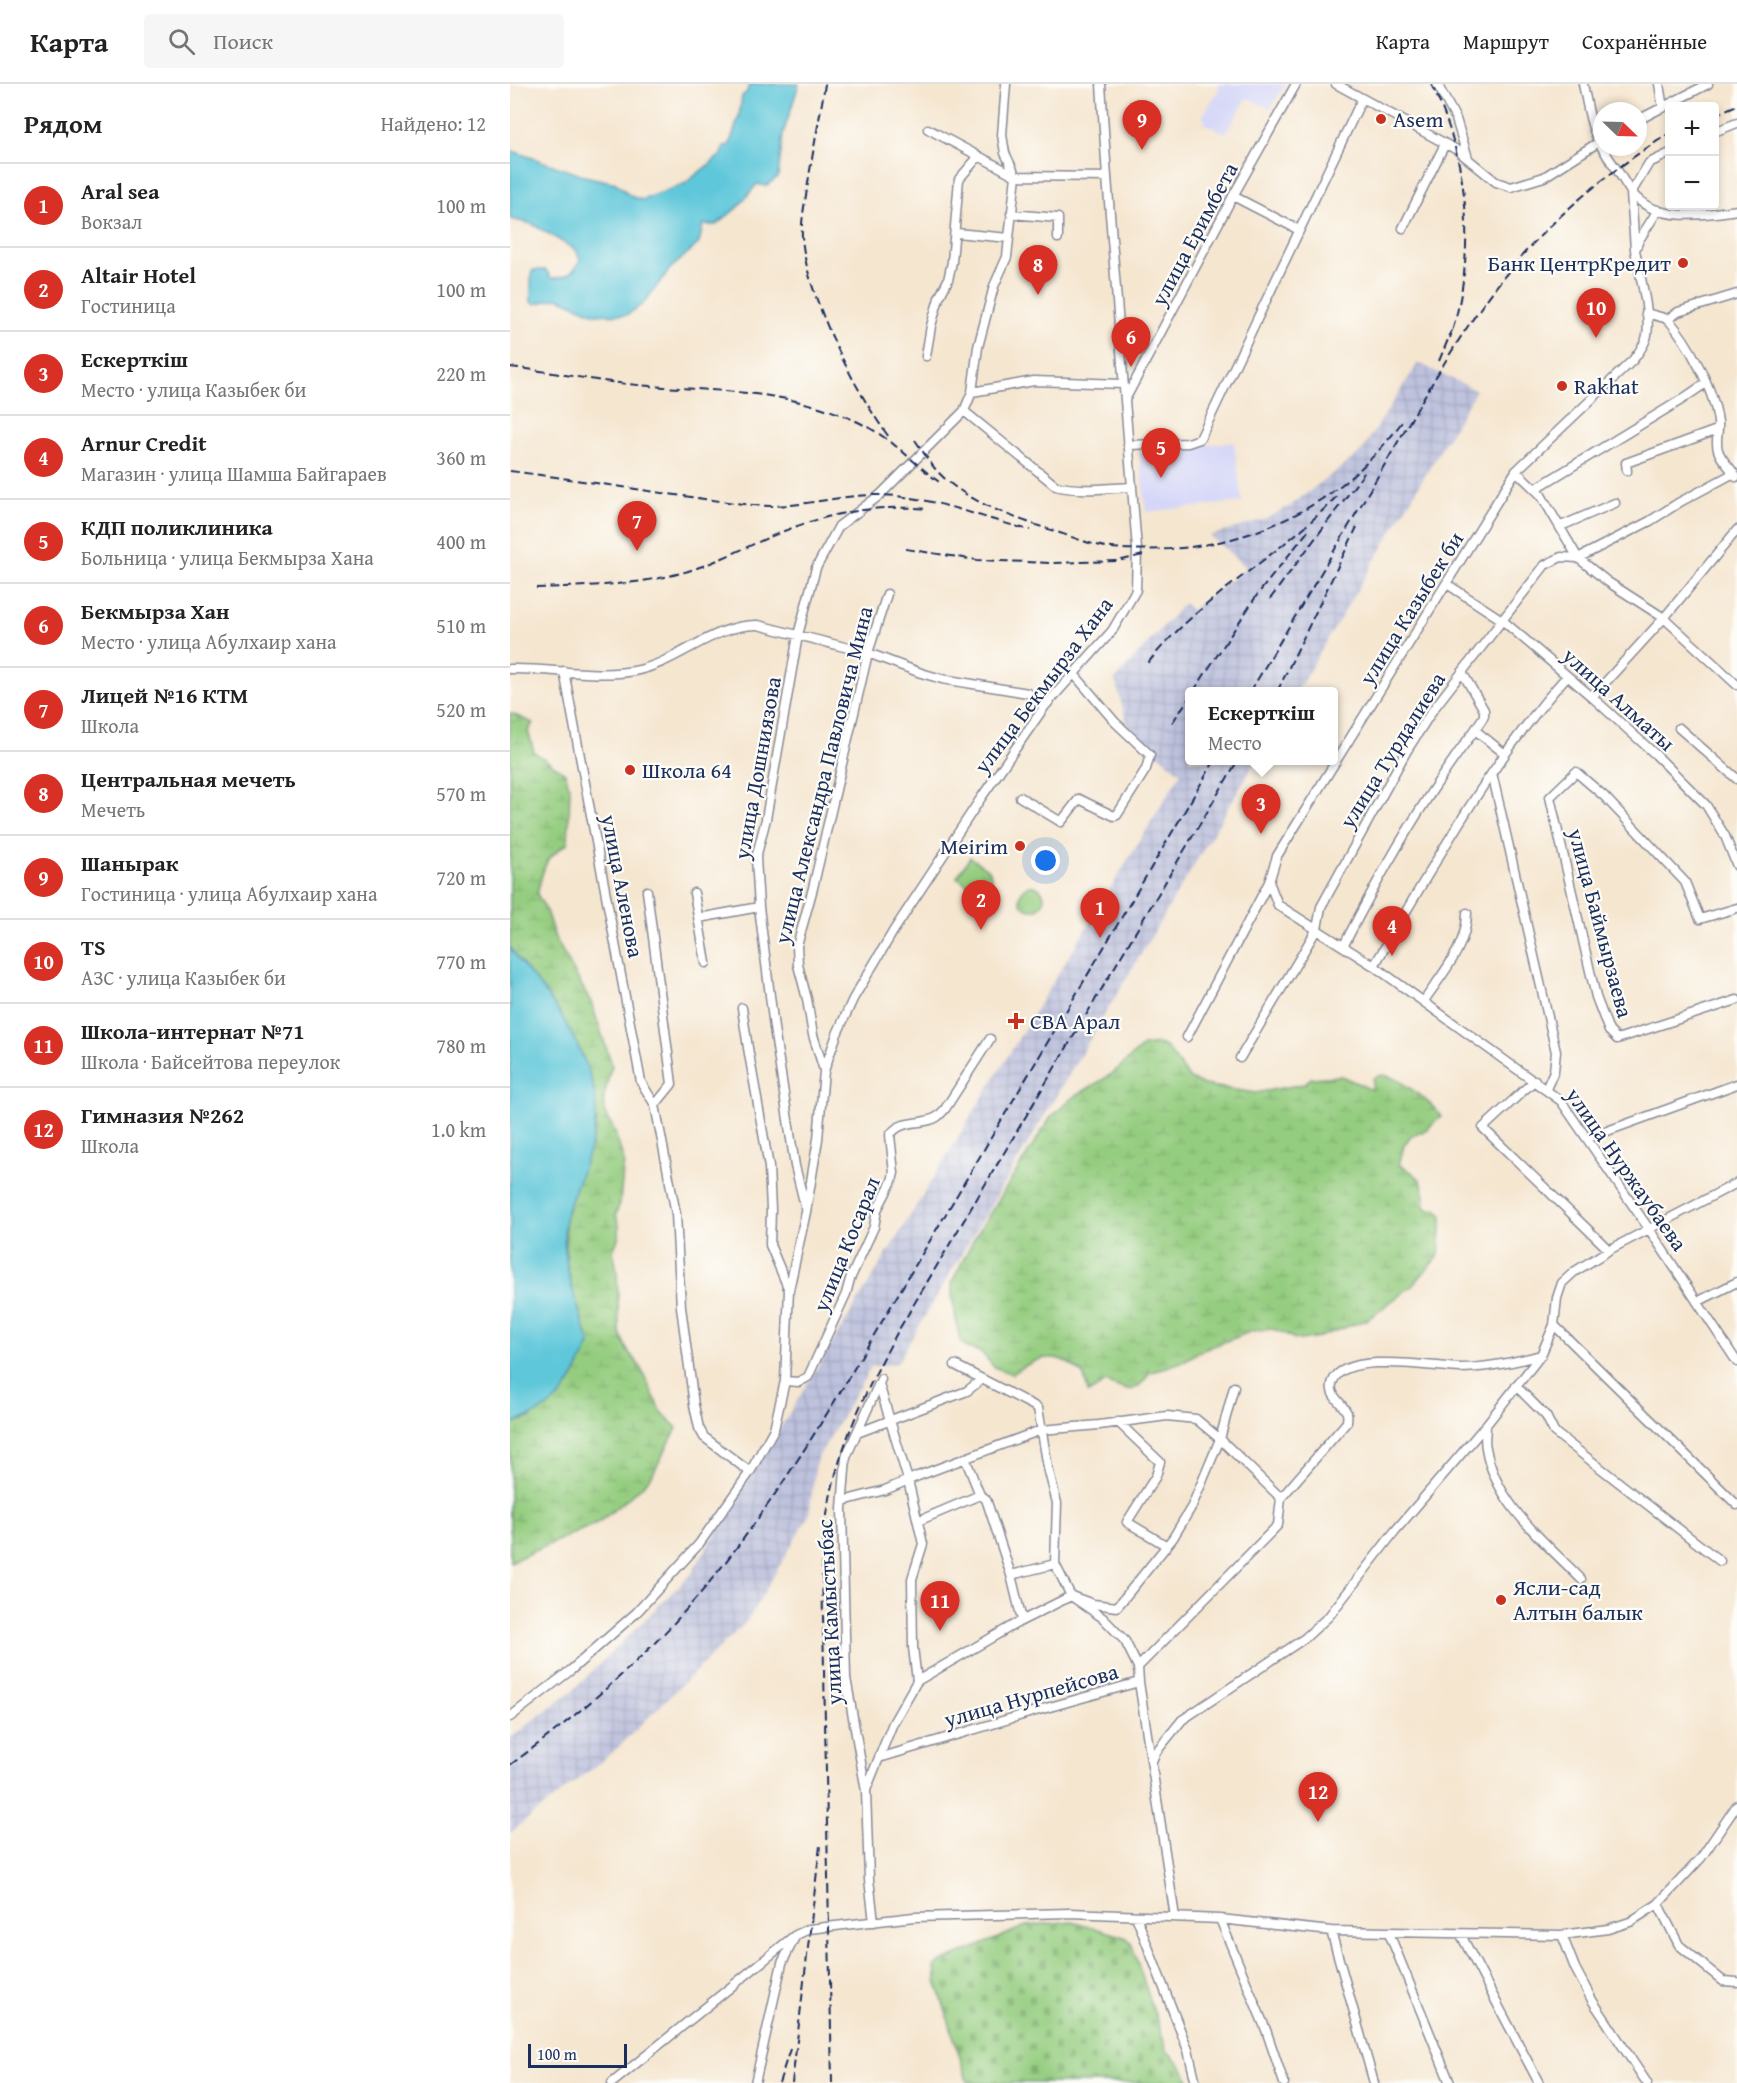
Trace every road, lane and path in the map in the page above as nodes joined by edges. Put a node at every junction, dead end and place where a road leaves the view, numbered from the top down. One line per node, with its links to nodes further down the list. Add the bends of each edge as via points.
1 (1006, 84): 22 (street, via 1002,135)
2 (1101, 84): 23 (street, улица Бекмырза Хана)
3 (1296, 84): 25 (street, улица Еримбета)
4 (1336, 84): 9 (street)
5 (1437, 84): 21 (street, via 1456,119)
6 (1583, 84): 13 (street)
7 (1659, 84): 10 (street)
8 (1708, 84): 10 (street)
9 (1362, 99): 16 (street); 30 (street)
10 (1663, 108): 11 (street)
11 (1647, 116)
12 (1737, 123): 15 (street)
13 (1593, 125)
14 (928, 129): 19 (street)
15 (1719, 130)
16 (1445, 144): 21 (street); 29 (street)
17 (1593, 146): 21 (street, via 1544,177 1511,187 1496,182)
18 (1665, 155): 24 (street, via 1649,163)
19 (979, 156): 22 (street); 31 (street, via 959,179)
20 (1609, 156): 24 (street)
21 (1468, 158)
22 (1016, 176): 23 (street); 28 (street, улица Дошниязова)
23 (1107, 177): 40 (street, улица Бекмырза Хана)
24 (1631, 193): 26 (street); 34 (street, улица Казыбек би)
25 (1233, 196): 30 (street); 42 (street, улица Еримбета)
26 (1658, 210): 27 (street, via 1685,215); 34 (street)
27 (1737, 210)
28 (1011, 214): 32 (street, улица Дошниязова); 33 (street, via 1058,218)
29 (1403, 228)
30 (1299, 230): 45 (street, via 1200,439)
31 (956, 233): 32 (street); 38 (street, via 950,271 931,326)
32 (1009, 238): 41 (street, улица Дошниязова, via 1007,257 997,276 978,347)
33 (1058, 238)
34 (1635, 250): 36 (street, улица Казыбек би)
35 (1737, 294): 37 (street, via 1678,312)
36 (1646, 313): 37 (street); 46 (street, улица Казыбек би, via 1647,335 1633,360)
37 (1668, 319): 39 (street, via 1686,342)
38 (926, 356)
39 (1706, 382): 44 (street, via 1718,420); 50 (street)
40 (1123, 384): 41 (street, via 1034,381); 42 (street, улица Бекмырза Хана)
41 (972, 392): 43 (street, улица Дошниязова)
42 (1124, 400): 45 (street, улица Бекмырза Хана)
43 (964, 411): 49 (street, via 1056,486); 59 (street, улица Дошниязова, via 880,495 839,526 816,568)
44 (1717, 430): 47 (street, via 1626,464); 48 (street, via 1722,460)
45 (1128, 445): 49 (street, улица Бекмырза Хана)
46 (1516, 471): 50 (street); 55 (street, улица Казыбек би)
47 (1627, 471)
48 (1736, 476): 54 (street, улица Турдалиева)
49 (1131, 487): 64 (street, улица Бекмырза Хана, via 1137,549 1136,591 1112,631)
50 (1535, 489): 52 (street)
51 (1615, 503): 52 (street)
52 (1561, 526): 54 (street)
53 (1737, 530): 57 (street)
54 (1578, 558): 57 (street); 58 (street, улица Турдалиева, via 1561,557 1545,566)
55 (1447, 584): 58 (street, улица Алматы); 72 (street, улица Казыбек би)
56 (887, 594): 60 (street, улица Александра Павловича Мина)
57 (1664, 618): 66 (street); 67 (street)
58 (1502, 620): 63 (street, улица Турдалиева); 65 (street, улица Алматы)
59 (798, 635): 60 (street); 62 (street, via 743,625 642,669 599,673); 81 (street, улица Дошниязова, via 756,858)
60 (868, 653): 68 (street, via 942,679 1028,693); 95 (street, улица Александра Павловича Мина, via 796,946)
61 (510, 669): 62 (street)
62 (564, 670): 99 (street, улица Аленова, via 641,1082)
63 (1462, 672): 70 (street, via 1485,710); 85 (street, улица Турдалиева, via 1406,752 1321,907)
64 (1074, 674): 68 (street, улица Бекмырза Хана); 76 (street, via 1114,722 1150,755 1146,770 1114,816 1079,799 1061,822)
65 (1567, 676): 67 (street, улица Алматы); 71 (street)
66 (1737, 685)
67 (1593, 697): 77 (street, улица Алматы, via 1706,805)
68 (1045, 706): 95 (street, улица Бекмырза Хана, via 894,930 853,999)
69 (1679, 728): 75 (street)
70 (1475, 730): 71 (street); 86 (street, via 1400,842)
71 (1505, 754): 74 (street)
72 (1338, 758)
73 (1334, 765): 78 (street, улица Казыбек би, via 1277,856)
74 (1492, 773): 88 (street); 98 (street, улица Нуржаубаева, via 1556,1052 1554,1071)
75 (1737, 779)
76 (1020, 797)
77 (1737, 866)
78 (1269, 882): 85 (street, via 1278,905); 92 (street, улица Казыбек би)
79 (647, 891): 99 (street, улица Аленова, via 672,1084)
80 (694, 892): 84 (street)
81 (759, 907): 84 (street); 102 (street, улица Дошниязова, via 795,1166)
82 (1737, 908): 89 (street, улица Баймырзаева, via 1700,919 1685,882 1576,772 1550,796 1596,998 1609,1031 1617,1039)
83 (1467, 914): 90 (street, via 1467,930 1454,957)
84 (699, 918): 87 (street)
85 (1317, 929): 86 (street); 94 (street, улица Турдалиева)
86 (1344, 945): 88 (street)
87 (706, 963)
88 (1374, 966): 90 (street)
89 (1737, 1000)
90 (1424, 1001): 96 (street)
91 (742, 1008): 106 (street, via 769,1167 770,1245)
92 (1187, 1037)
93 (990, 1039): 113 (street, улица Косарал, via 937,1117 903,1124 890,1135 892,1181 846,1294 808,1377 799,1382)
94 (1240, 1058)
95 (824, 1071): 102 (street)
96 (1535, 1080): 98 (street); 104 (street, via 1483,1128)
97 (1737, 1084): 100 (street)
98 (1546, 1089): 100 (street, улица Нуржаубаева, via 1561,1101)
99 (655, 1105): 123 (street, улица Аленова, via 676,1214 681,1306 699,1428 704,1437)
100 (1588, 1138): 103 (street, улица Нуржаубаева)
101 (1737, 1182): 103 (street)
102 (806, 1212): 106 (street)
103 (1650, 1229): 104 (street); 107 (street, улица Нуржаубаева)
104 (1609, 1250): 108 (street, via 1562,1283)
105 (1737, 1282): 107 (street)
106 (789, 1290): 113 (street)
107 (1697, 1302): 110 (street, улица Нуржаубаева)
108 (1554, 1325): 109 (street); 128 (street)
109 (1541, 1355): 114 (street); 126 (street, via 1508,1364 1460,1368 1406,1363 1351,1367 1339,1373 1331,1390 1347,1413 1347,1422)
110 (1737, 1362)
111 (955, 1365): 112 (street)
112 (981, 1380): 116 (street, via 967,1391); 119 (street, via 1038,1408)
113 (785, 1381): 123 (street, via 774,1429)
114 (1516, 1386): 118 (street); 131 (street, via 1546,1416 1554,1432)
115 (1234, 1387): 121 (street)
116 (890, 1422): 120 (street); 120 (street, улица Камыстыбас, via 880,1382); 124 (street)
117 (1118, 1422): 119 (street); 121 (street, via 1167,1416 1196,1419); 130 (street, via 1160,1462 1156,1476 1127,1522)
118 (1486, 1425): 134 (street, via 1485,1447 1501,1490 1514,1510); 142 (street, via 1329,1616 1305,1638 1182,1720)
119 (1041, 1430): 122 (street); 132 (street, via 1057,1503)
120 (856, 1433): 127 (street, улица Камыстыбас, via 846,1457)
121 (1220, 1439): 126 (street); 130 (street, via 1192,1506)
122 (965, 1458): 124 (street); 125 (street)
123 (750, 1472): 140 (street, via 699,1544 636,1613)
124 (908, 1480): 127 (street); 129 (street)
125 (980, 1495): 129 (street); 133 (street, via 986,1499)
126 (1281, 1498): 137 (street, улица Нурпейсова, via 1278,1525)
127 (843, 1501): 143 (street, улица Камыстыбас, via 846,1678)
128 (1737, 1505)
129 (918, 1521): 138 (street, via 923,1544 912,1579)
130 (1167, 1546): 135 (street, via 1117,1607)
131 (1720, 1561)
132 (1055, 1564): 133 (street); 135 (street)
133 (1011, 1575): 136 (street)
134 (1581, 1579)
135 (1071, 1596): 136 (street); 137 (street, via 1103,1618 1125,1641)
136 (1022, 1620): 138 (street)
137 (1138, 1666): 139 (street, улица Нурпейсова)
138 (917, 1681): 141 (street)
139 (1139, 1682): 141 (street, улица Нурпейсова); 142 (street)
140 (510, 1717)
141 (879, 1758): 143 (street)
142 (1152, 1761): 147 (street)
143 (866, 1791): 149 (street, улица Камыстыбас)
144 (1737, 1806): 145 (street, via 1701,1858)
145 (1658, 1904): 154 (street, via 1630,1922); 155 (street, via 1679,1945 1723,1981)
146 (1136, 1916): 147 (street); 149 (street, via 1070,1913 914,1917); 158 (street)
147 (1175, 1917): 148 (street)
148 (1220, 1919): 150 (street); 159 (street)
149 (874, 1922): 152 (street, via 809,1929)
150 (1331, 1931): 151 (street); 160 (street)
151 (1389, 1933): 153 (street); 161 (street)
152 (796, 1935): 156 (street); 157 (street, via 782,1963)
153 (1461, 1935): 154 (street); 162 (street)
154 (1563, 1935): 163 (street, via 1592,2000)
155 (1737, 1982)
156 (612, 2083)
157 (755, 2083)
158 (1197, 2083)
159 (1284, 2083)
160 (1374, 2083)
161 (1450, 2083)
162 (1539, 2083)
163 (1647, 2083)

